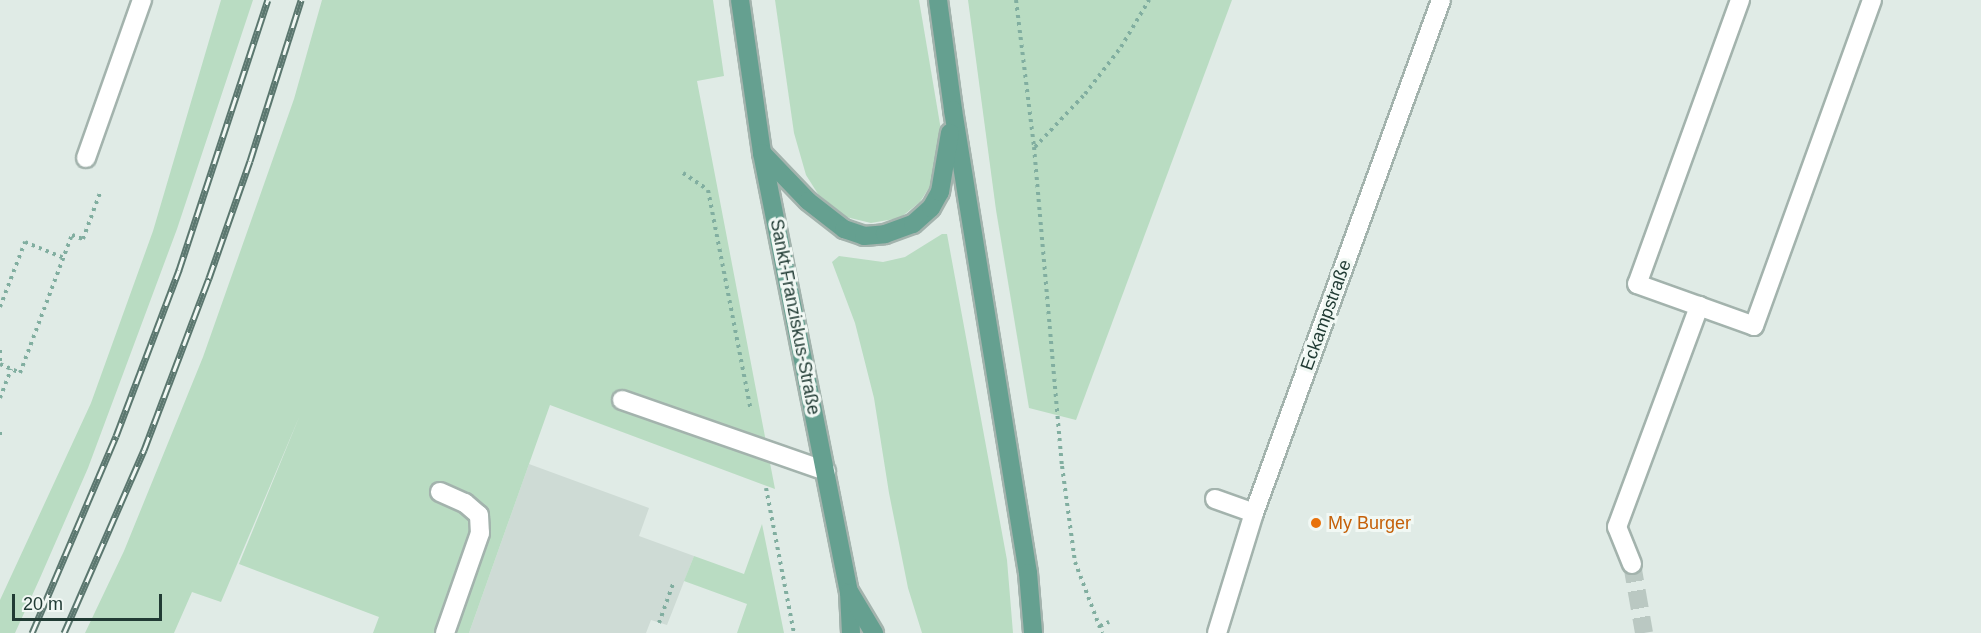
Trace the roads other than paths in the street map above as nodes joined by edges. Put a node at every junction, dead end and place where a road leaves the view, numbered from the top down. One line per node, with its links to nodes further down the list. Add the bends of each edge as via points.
1 (142, 0): 9 (street)
2 (740, 0): 8 (main road, Sankt-Franziskus-Straße)
3 (938, 0): 7 (main road)
4 (1441, 0): 15 (street, Eckampstraße)
5 (1740, 0): 10 (street, via 1637,284)
6 (1872, 0): 10 (street, via 1754,326)
7 (953, 110): 8 (main road, via 940,192 931,208 913,224 885,234 864,236 843,229 808,201); 21 (main road, via 1028,573)
8 (762, 153): 12 (main road, Sankt-Franziskus-Straße)
9 (86, 158)
10 (1699, 306): 16 (street, via 1617,527)
11 (622, 400): 12 (street)
12 (826, 471): 17 (main road, Sankt-Franziskus-Straße)
13 (440, 492): 18 (street, via 465,503 479,515 480,532)
14 (1215, 499): 15 (street)
15 (1254, 513): 22 (street, Eckampstraße)
16 (1632, 564)
17 (849, 591): 19 (main road, Sankt-Franziskus-Straße); 20 (main road)
18 (445, 633)
19 (851, 633)
20 (874, 633)
21 (1034, 633)
22 (1217, 633)

